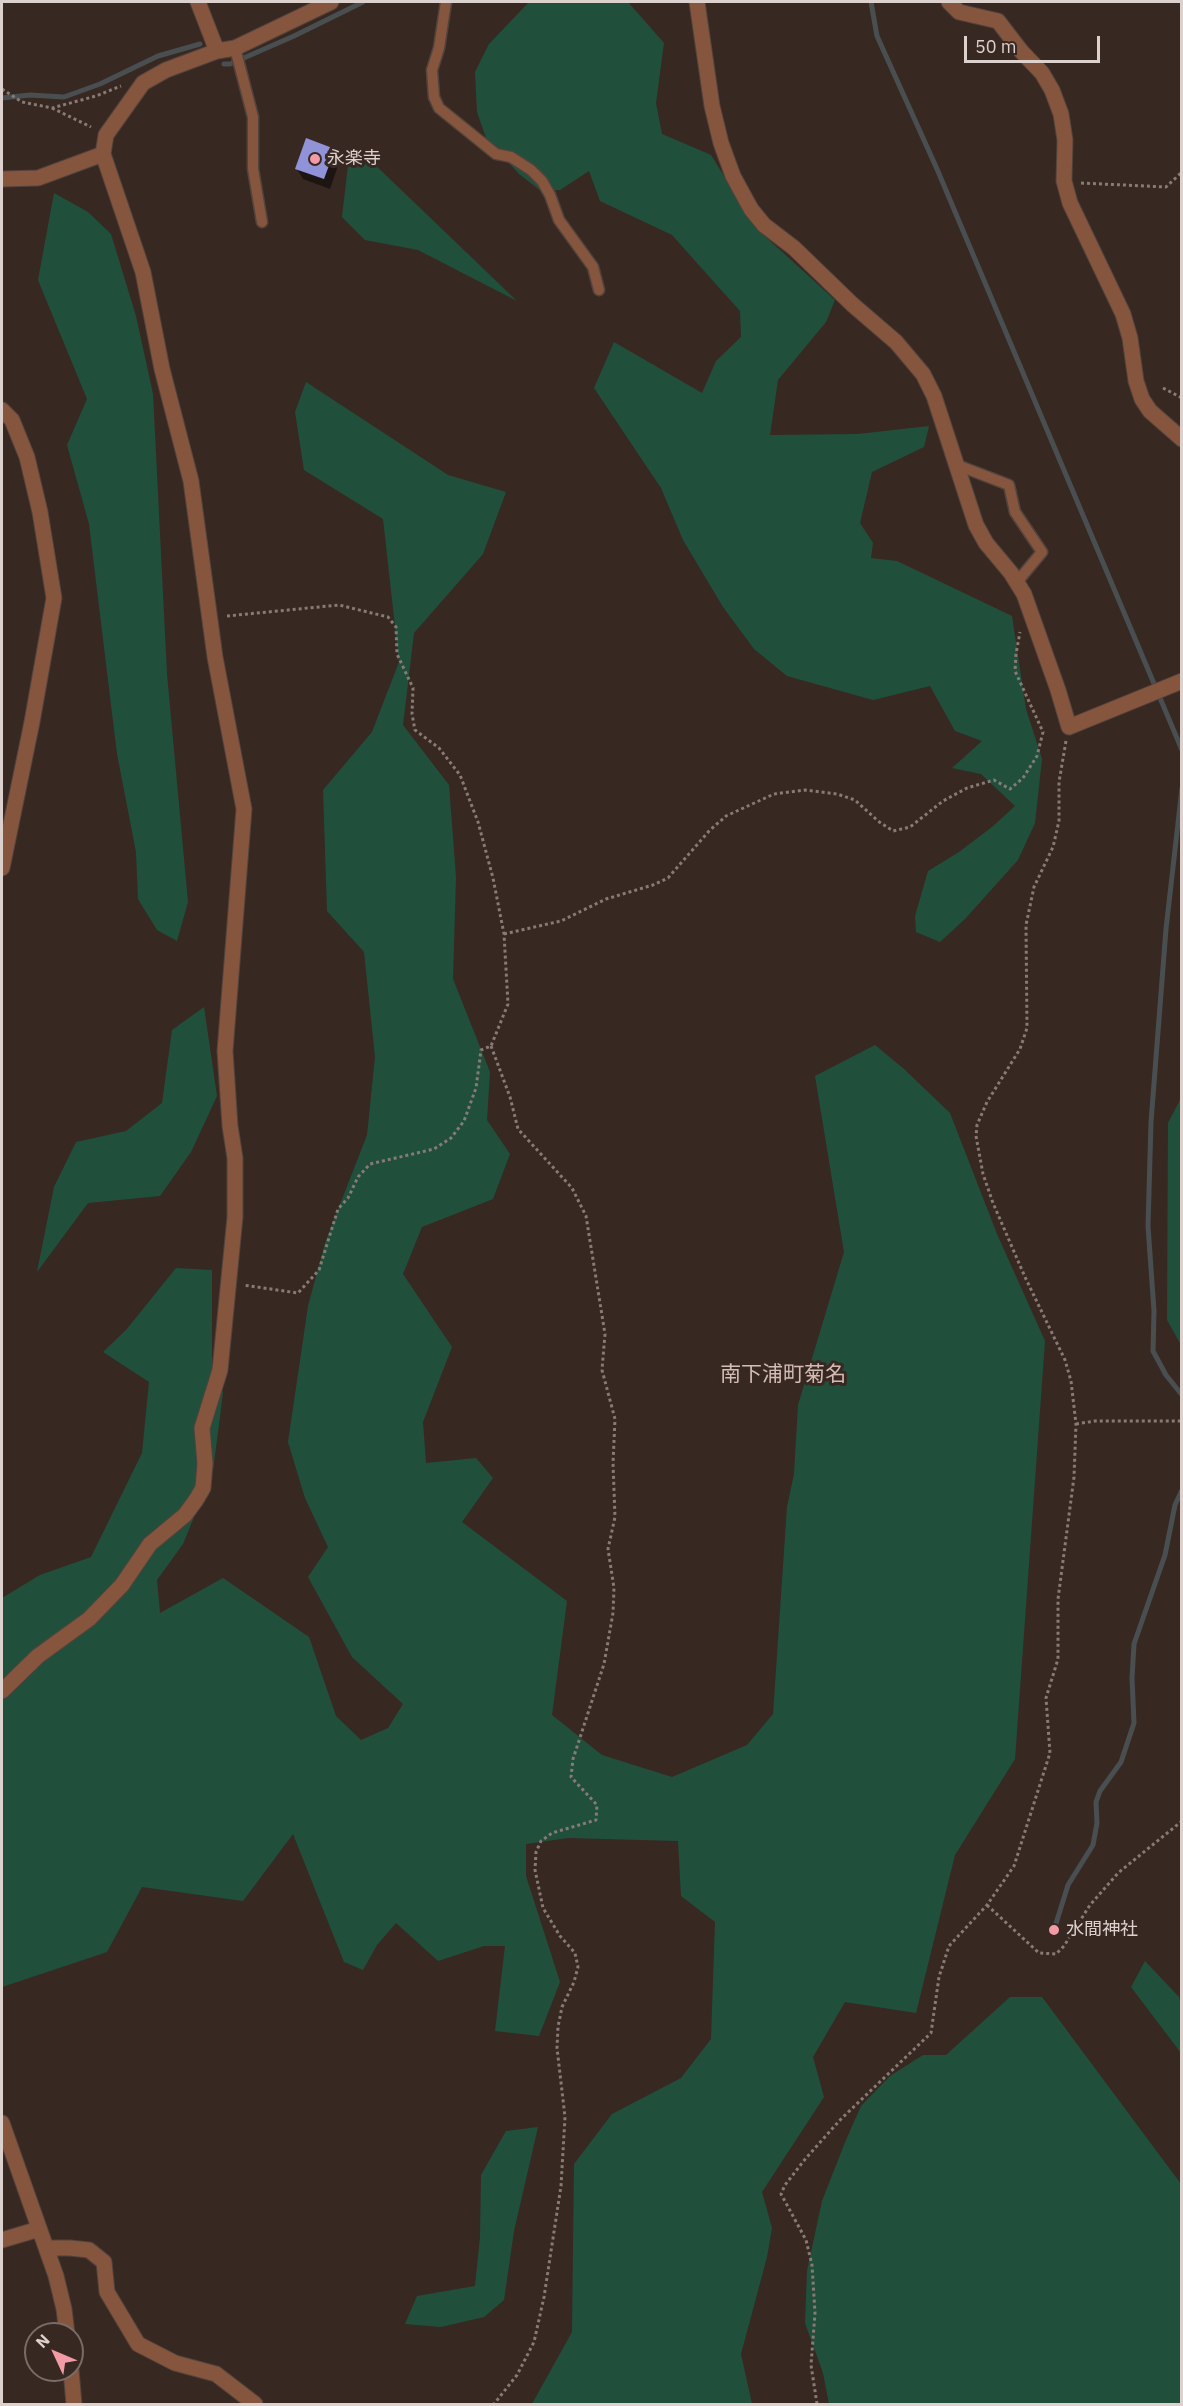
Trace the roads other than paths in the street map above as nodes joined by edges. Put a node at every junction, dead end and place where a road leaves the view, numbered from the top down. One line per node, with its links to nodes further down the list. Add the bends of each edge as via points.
1 (198, 2): 7 (street)
2 (331, 2): 6 (street)
3 (446, 2): 11 (lane, via 432,70 439,108 496,154 511,157 542,181 559,220 593,267)
4 (697, 2): 14 (street, via 721,143 747,201 765,225 909,356 934,396)
5 (949, 2): 13 (street, via 959,12 998,21 1052,90 1061,114 1064,182 1070,203 1123,314 1142,399)
6 (235, 49): 7 (street); 10 (lane, via 253,117 254,169)
7 (218, 51): 8 (street, via 143,83 106,135)
8 (103, 154): 9 (street, via 38,178); 18 (street, via 143,272 162,369 192,481 220,687 244,809 225,1051 236,1187 220,1370 202,1428 202,1488 185,1515 150,1544 122,1585 89,1619 38,1656)
9 (2, 179)
10 (262, 222)
11 (599, 291)
12 (2, 410): 17 (street, via 12,420 27,457 54,598)
13 (1182, 439)
14 (957, 465): 15 (street, via 976,525); 15 (lane, via 1010,485 1015,512 1042,552)
15 (1017, 582): 16 (street, via 1069,727)
16 (1175, 684)
17 (2, 868)
18 (2, 1691)
19 (2, 2123): 20 (street)
20 (39, 2229): 21 (street); 22 (street)
21 (2, 2240)
22 (47, 2248): 23 (street); 26 (street, via 89,2250 104,2262 107,2292 138,2344 175,2362 216,2374)
23 (66, 2322)
24 (72, 2382): 25 (street)
25 (75, 2404)
26 (255, 2404)

